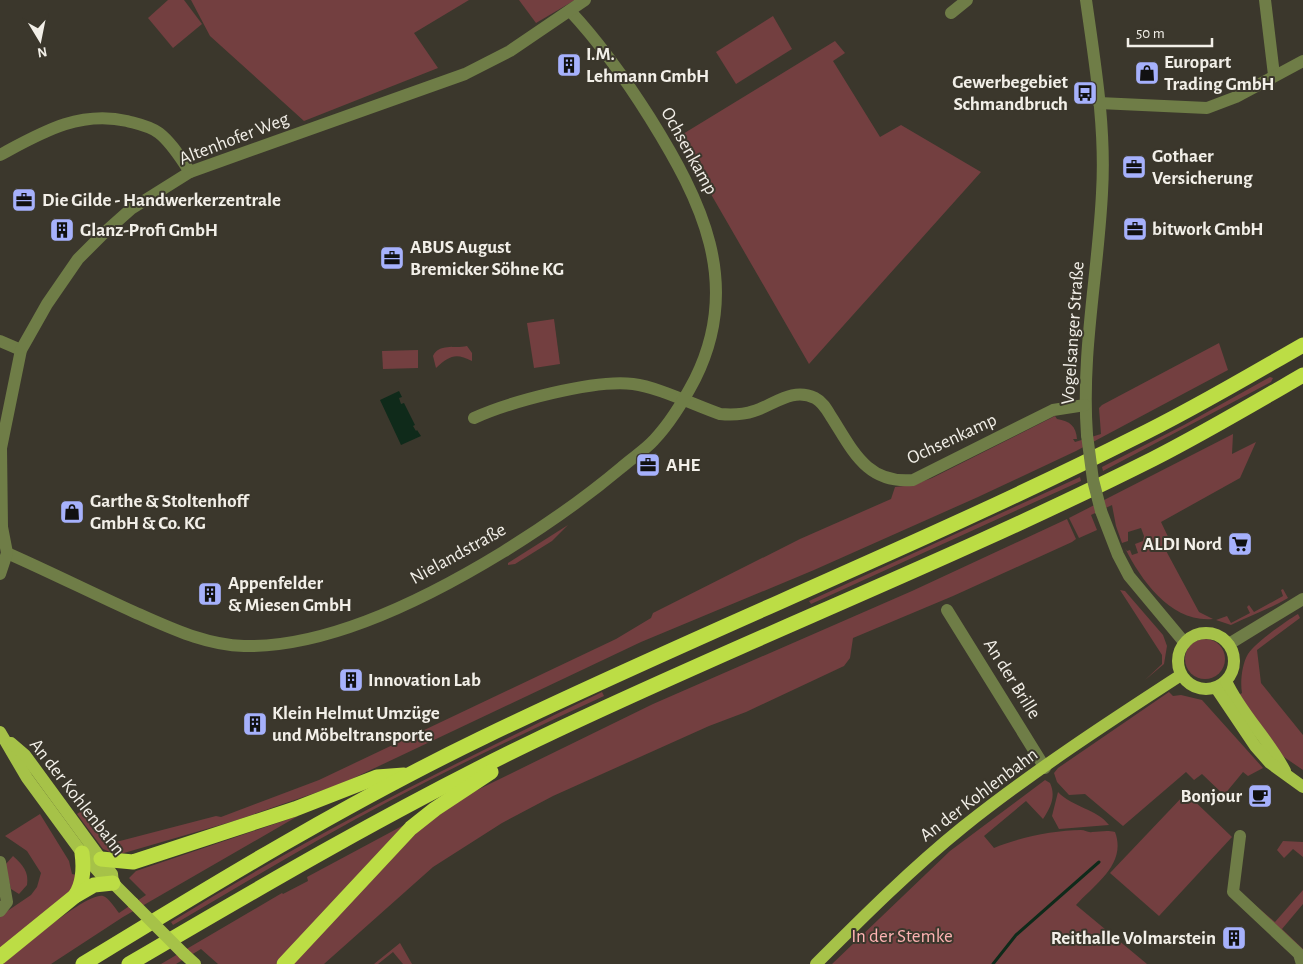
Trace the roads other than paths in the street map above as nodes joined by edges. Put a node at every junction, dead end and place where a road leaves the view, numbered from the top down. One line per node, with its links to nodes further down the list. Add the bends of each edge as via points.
1 (585, 0): 5 (street, Altenhofer Weg)
2 (966, 0): 6 (street)
3 (1086, 0): 9 (street, Vogelsanger Straße)
4 (1265, 0): 8 (street)
5 (570, 11): 11 (street, Altenhofer Weg, via 510,51 465,74); 16 (street, Ochsenkamp, via 593,35 623,76 667,146 688,181 708,233 716,280 711,332 706,357)
6 (951, 13)
7 (1303, 61): 8 (street)
8 (1274, 76): 9 (street, via 1236,97 1207,108)
9 (1100, 103): 17 (street, Vogelsanger Straße, via 1102,192)
10 (0, 155): 11 (street, via 57,125 84,118 109,117 146,125 159,132)
11 (190, 172): 14 (street, Altenhofer Weg, via 131,209 78,259)
12 (0, 341): 14 (street)
13 (1303, 345): 30 (highway, via 1197,406 1060,474 602,681)
14 (21, 350): 19 (street, Altenhofer Weg, via 1,448 2,528)
15 (1303, 375): 28 (highway, via 1195,436 1070,499)
16 (683, 401): 17 (street, Ochsenkamp, via 720,414 736,415 756,411 789,395 814,397 826,408 858,459 872,472 898,481 913,480 1053,410); 18 (street, via 634,384 614,383 499,406); 19 (street, Nielandstraße, via 655,439 549,523 417,599 309,640 250,646 204,640 174,630)
17 (1085, 405): 23 (street, Vogelsanger Straße, bridge, via 1093,480 1112,542 1130,576)
18 (474, 418)
19 (7, 553): 20 (street, Altenhofer Weg)
20 (0, 574)
21 (1303, 598): 24 (street)
22 (947, 610): 29 (street, An der Brille)
23 (1184, 642): 24 (main road, via 1205,632 1219,635); 25 (main road, via 1177,660)
24 (1229, 644): 26 (main road, via 1234,667)
25 (1181, 675): 26 (main road, via 1193,687 1205,689); 29 (main road, An der Kohlenbahn)
26 (1221, 684): 31 (main road, via 1255,746 1270,763)
27 (2, 735): 33 (main road, An der Kohlenbahn, via 28,778); 34 (main road, An der Kohlenbahn, via 25,755)
28 (533, 742): 43 (highway, via 384,818); 44 (highway, via 411,828)
29 (1045, 768): 45 (main road, An der Kohlenbahn, via 963,826)
30 (410, 775): 36 (highway, via 376,777 295,810); 42 (highway, via 256,859)
31 (1303, 787)
32 (1240, 836): 46 (street, via 1233,892 1299,954)
33 (82, 853): 37 (main road, An der Kohlenbahn, via 104,878); 38 (highway, via 83,874)
34 (101, 859): 36 (highway); 37 (main road, An der Kohlenbahn)
35 (0, 862): 39 (street, via 7,902)
36 (133, 862): 37 (highway)
37 (116, 885): 38 (highway, via 94,885); 41 (main road, An der Kohlenbahn, bridge)
38 (75, 896): 40 (highway)
39 (0, 911)
40 (0, 957)
41 (192, 961)
42 (83, 964)
43 (129, 964)
44 (284, 964)
45 (816, 964)
46 (1302, 964)

